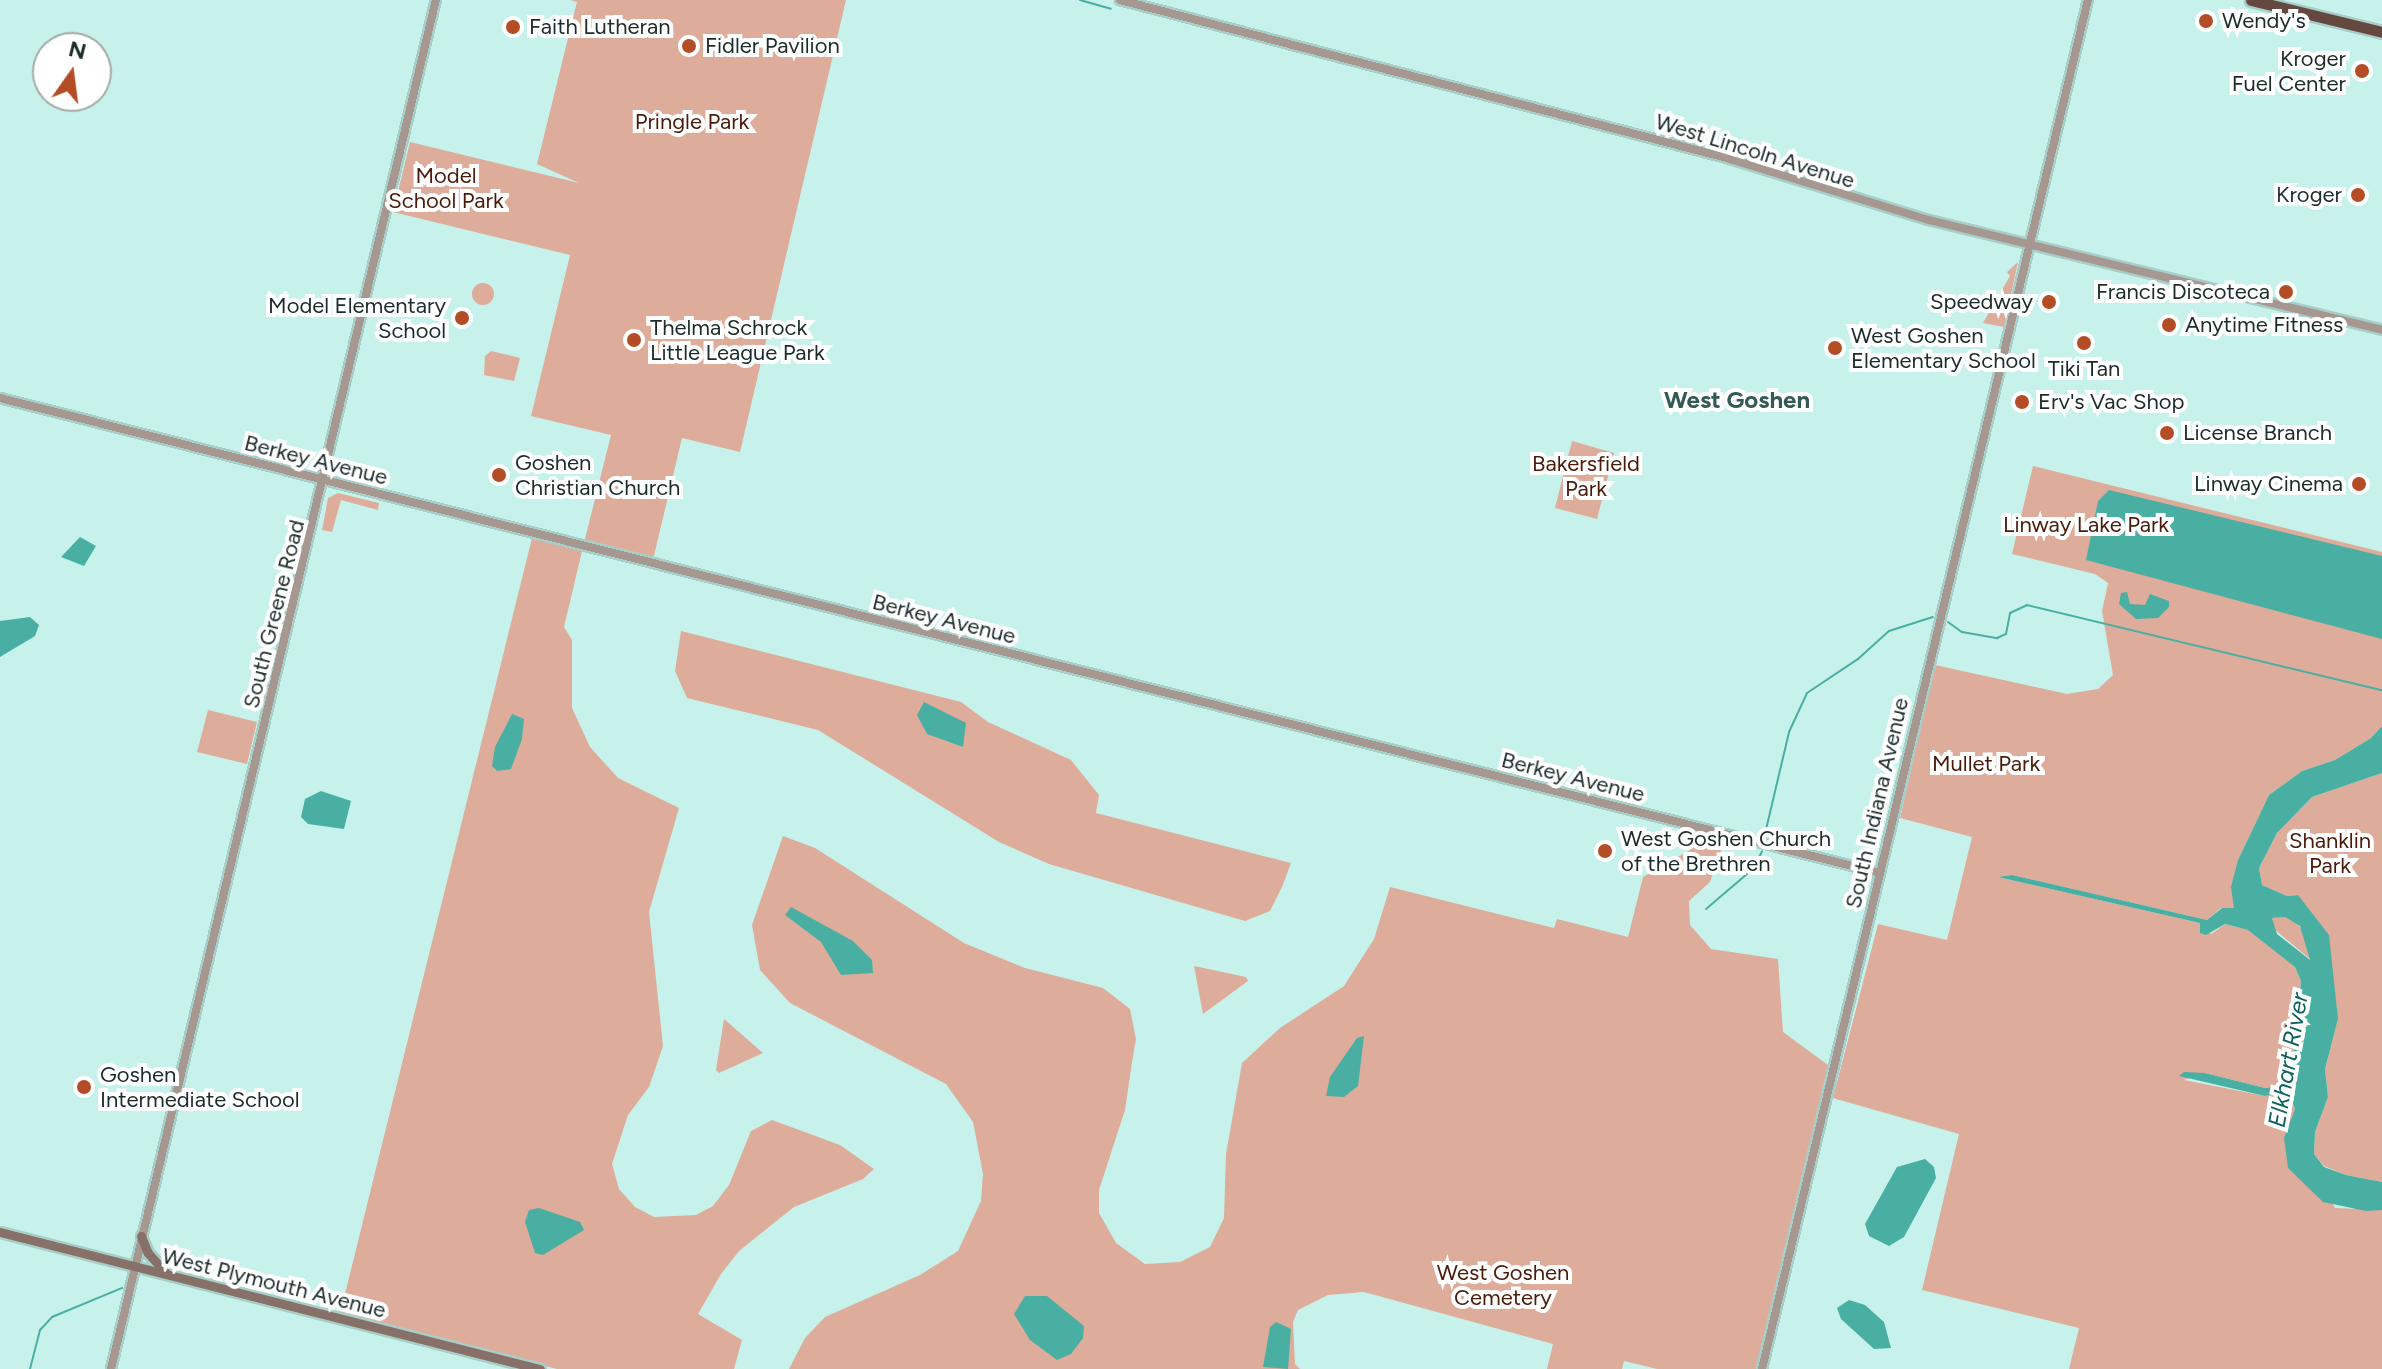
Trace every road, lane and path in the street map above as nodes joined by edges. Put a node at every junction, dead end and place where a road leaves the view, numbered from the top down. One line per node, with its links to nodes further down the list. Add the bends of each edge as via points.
1 (436, 0): 9 (street, South Greene Road)
2 (1120, 0): 6 (street, West Lincoln Avenue, via 1727,158 1879,207)
3 (2088, 0): 6 (street, South Indiana Avenue)
4 (2251, 0): 5 (highway)
5 (2382, 32)
6 (2028, 245): 7 (street, West Lincoln Avenue); 10 (street, South Indiana Avenue)
7 (2382, 330)
8 (0, 398): 9 (street, Berkey Avenue)
9 (324, 481): 10 (street, Berkey Avenue); 12 (street, South Greene Road)
10 (1880, 873): 17 (street, South Indiana Avenue)
11 (0, 1232): 13 (main road, West Plymouth Avenue)
12 (141, 1236): 13 (street, South Greene Road); 14 (main road)
13 (134, 1266): 14 (main road, West Plymouth Avenue); 15 (street, South Greene Road)
14 (168, 1275): 16 (main road, West Plymouth Avenue)
15 (111, 1369)
16 (540, 1369)
17 (1762, 1369)

